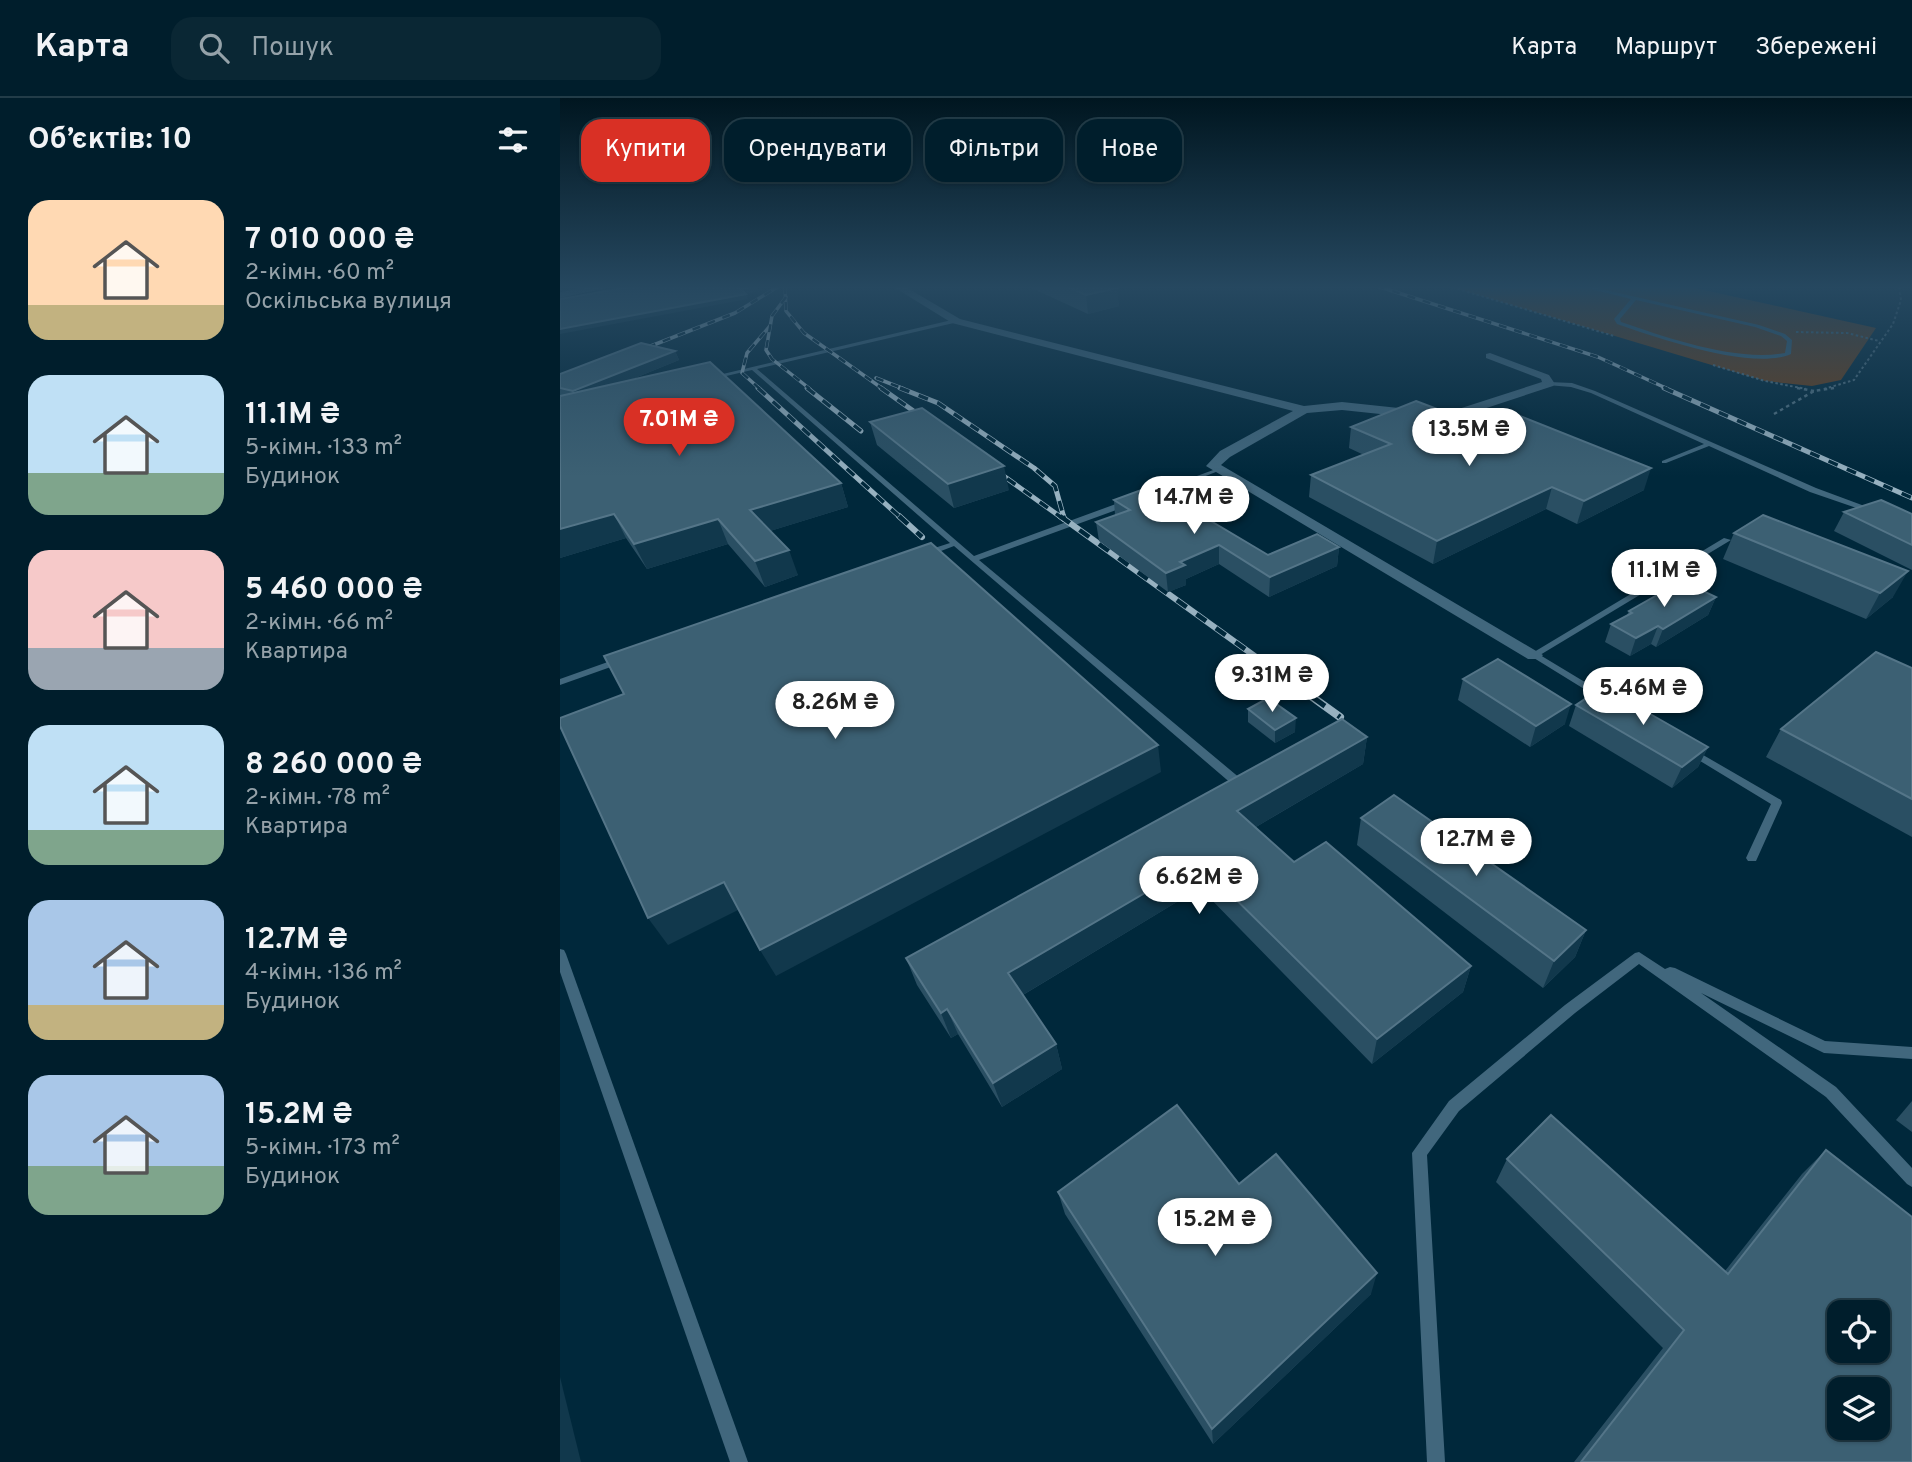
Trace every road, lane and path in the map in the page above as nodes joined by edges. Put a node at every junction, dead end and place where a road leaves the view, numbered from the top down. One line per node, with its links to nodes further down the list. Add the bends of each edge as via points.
1 (832, 350): 7 (lane)
2 (1065, 350): 10 (street)
3 (1717, 350): 4 (lane, via 1779,357)
4 (1789, 350)
5 (1873, 350): 11 (path, via 1854,380 1814,391)
6 (1490, 356): 9 (street, via 1545,377)
7 (752, 368): 8 (lane); 17 (lane)
8 (701, 379)
9 (1549, 384): 10 (street, via 1447,417 1342,406); 12 (lane, via 1593,392)
10 (1304, 410): 14 (street, via 1225,454 1213,466)
11 (1774, 414)
12 (1707, 445): 13 (lane); 15 (lane)
13 (1664, 462)
14 (1218, 470): 19 (lane); 20 (street)
15 (1881, 513)
16 (1727, 540): 20 (lane)
17 (956, 543): 18 (lane); 19 (lane)
18 (916, 557)
19 (974, 559): 25 (lane)
20 (1534, 655): 23 (lane)
21 (626, 659): 22 (lane)
22 (560, 682)
23 (1615, 704)
24 (1685, 747): 26 (lane, via 1777,803)
25 (1237, 782)
26 (1752, 858)
27 (560, 954): 31 (lane)
28 (1639, 957): 29 (lane, via 1824,1047); 30 (lane, via 1831,1091); 32 (lane, via 1454,1106 1419,1153)
29 (1912, 1053)
30 (1912, 1179)
31 (739, 1462)
32 (1436, 1462)

